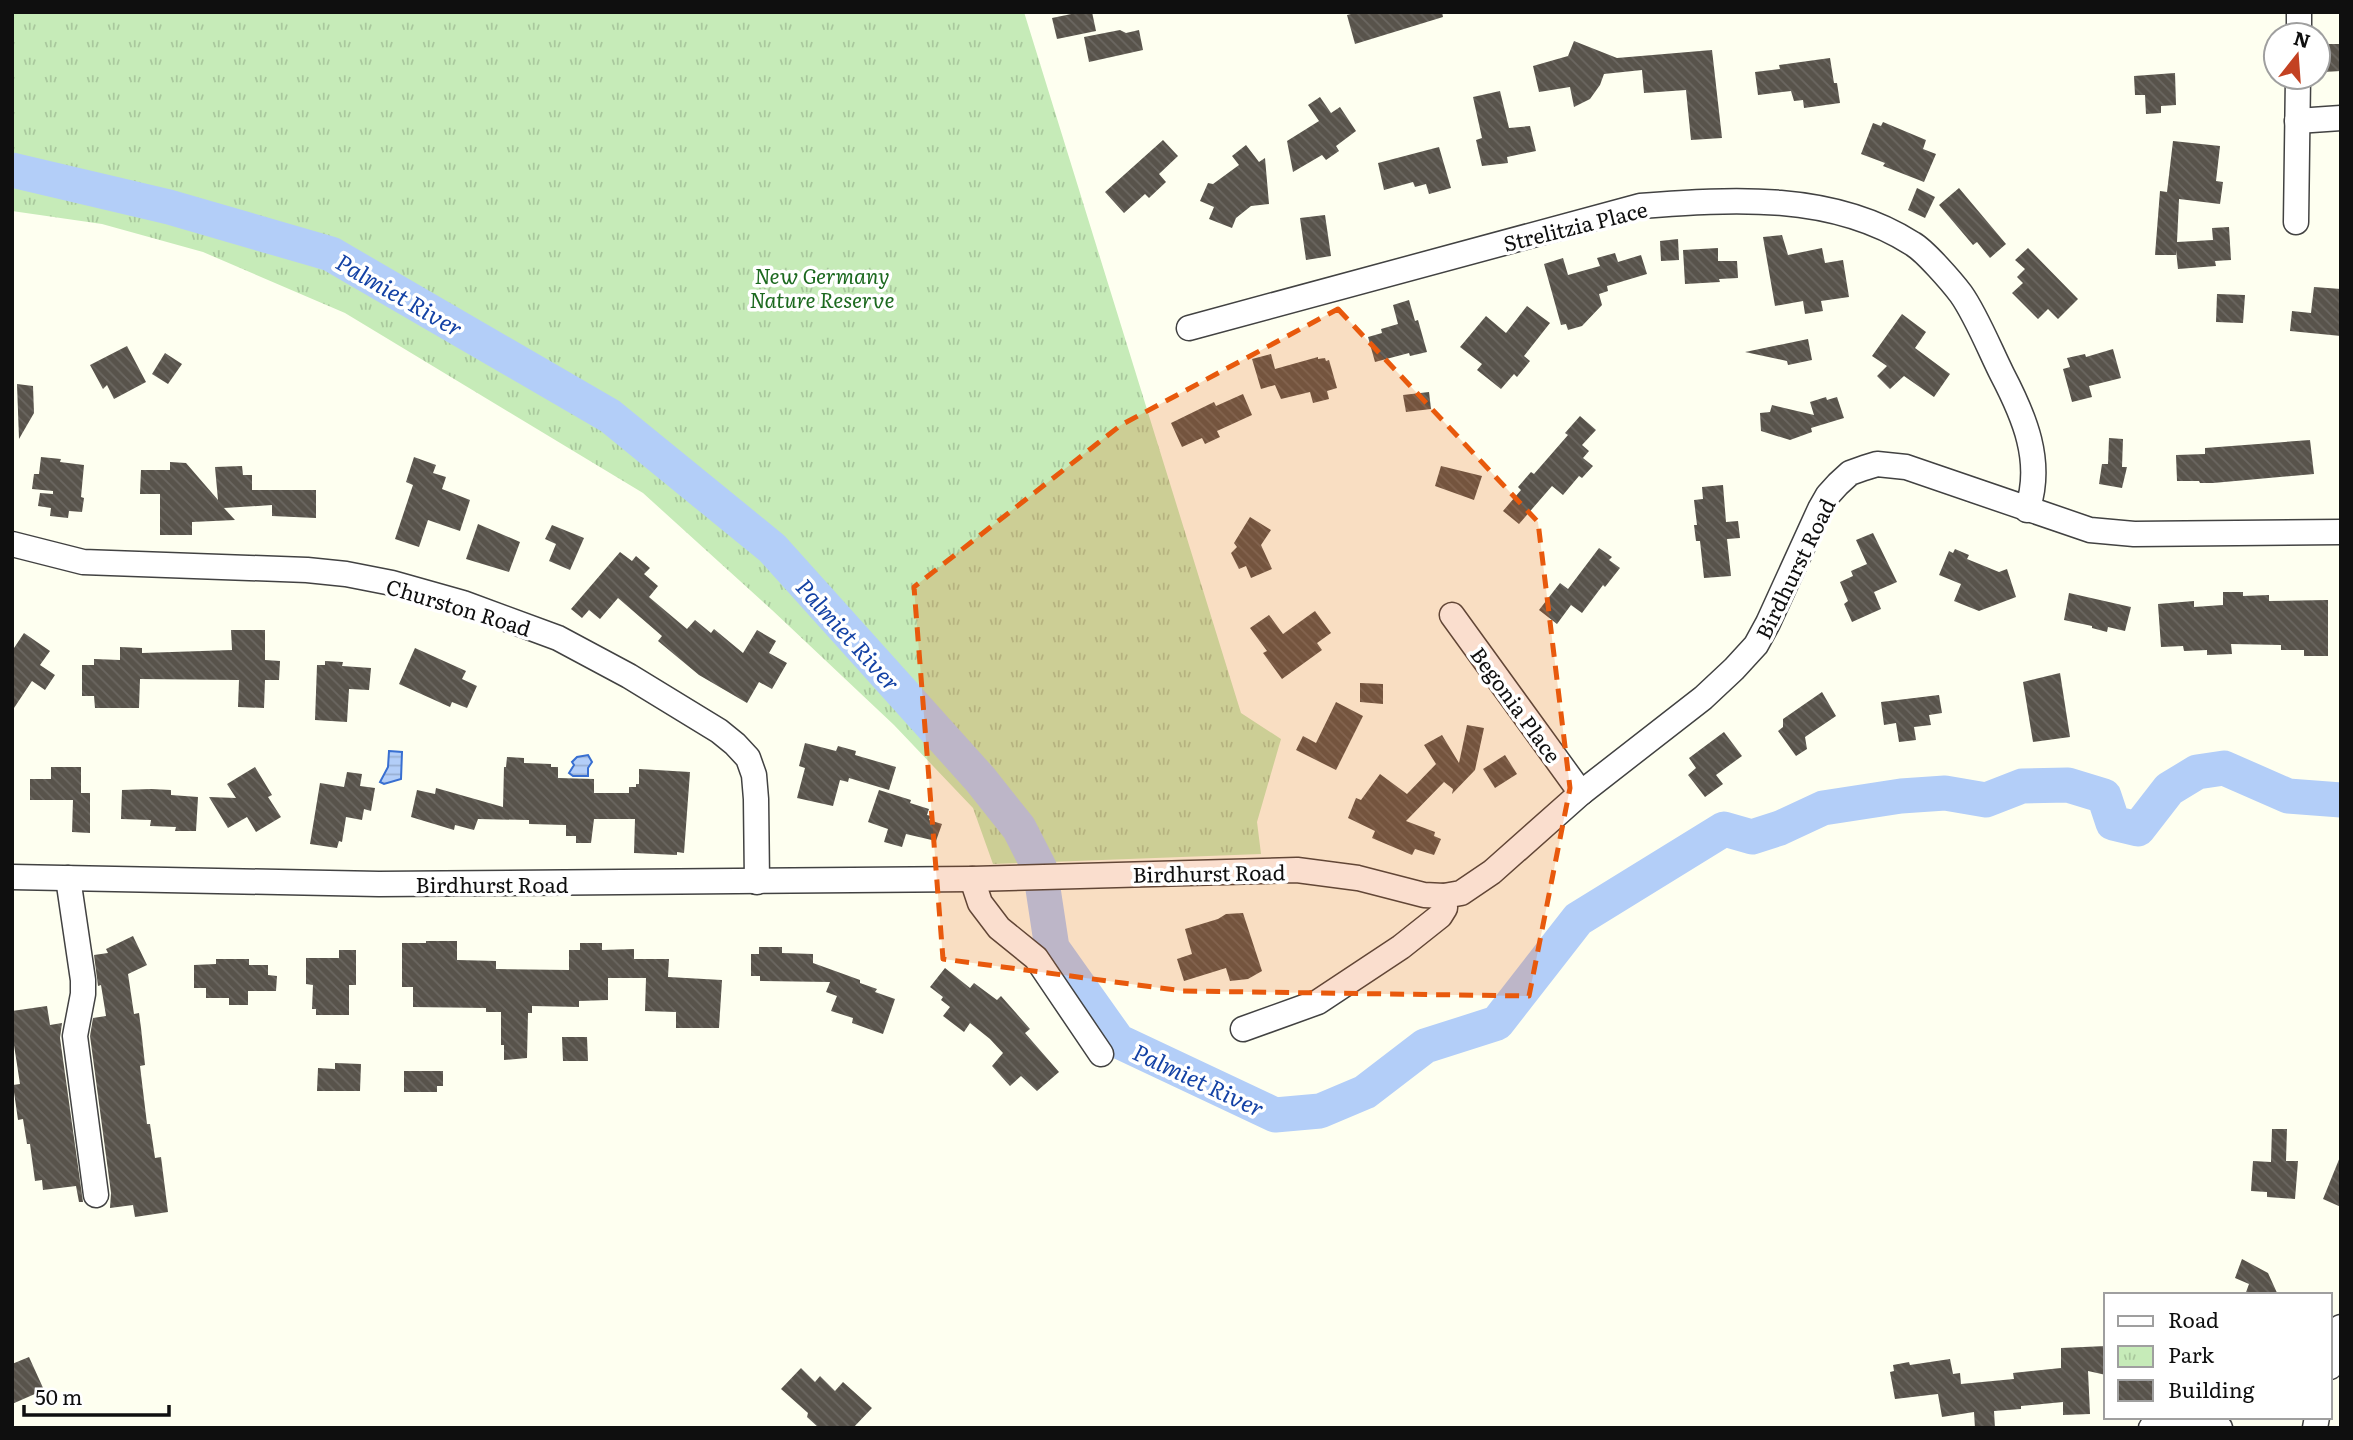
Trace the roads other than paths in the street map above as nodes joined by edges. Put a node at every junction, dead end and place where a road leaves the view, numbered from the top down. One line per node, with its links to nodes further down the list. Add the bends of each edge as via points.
1 (2298, 91): 3 (street)
2 (2341, 118): 3 (street)
3 (2297, 121): 4 (street)
4 (2296, 222)
5 (1189, 328): 6 (street, Strelitzia Place, via 1640,206 1769,202 1821,207 1853,215 1916,245 1961,294 2017,403 2034,456 2033,494)
6 (2027, 510): 7 (street, Birdhurst Road, via 2090,530 2134,534); 10 (street, Birdhurst Road, via 1906,467 1877,464 1850,473 1820,509 1756,645 1703,698)
7 (2341, 532)
8 (12, 544): 14 (street, Churston Road, via 83,562 346,574 463,603 558,638 719,731 748,758 756,799)
9 (1452, 615): 10 (street, Begonia Place)
10 (1581, 793): 15 (street, Birdhurst Road, via 1492,872 1461,893)
11 (12, 877): 12 (street, Birdhurst Road)
12 (68, 878): 14 (street, Birdhurst Road, via 379,884); 18 (street, via 83,980 75,1036)
13 (983, 878): 14 (street, Birdhurst Road); 15 (street, Birdhurst Road, via 1297,870); 17 (street, via 979,903 999,928 1036,958)
14 (757, 881)
15 (1444, 896): 16 (street, via 1440,916 1381,961 1318,1002)
16 (1244, 1028)
17 (1101, 1054)
18 (96, 1195)
19 (2341, 1327): 20 (street)
20 (2332, 1360)
21 (2151, 1428): 22 (street, via 2197,1421)
22 (2220, 1428)

